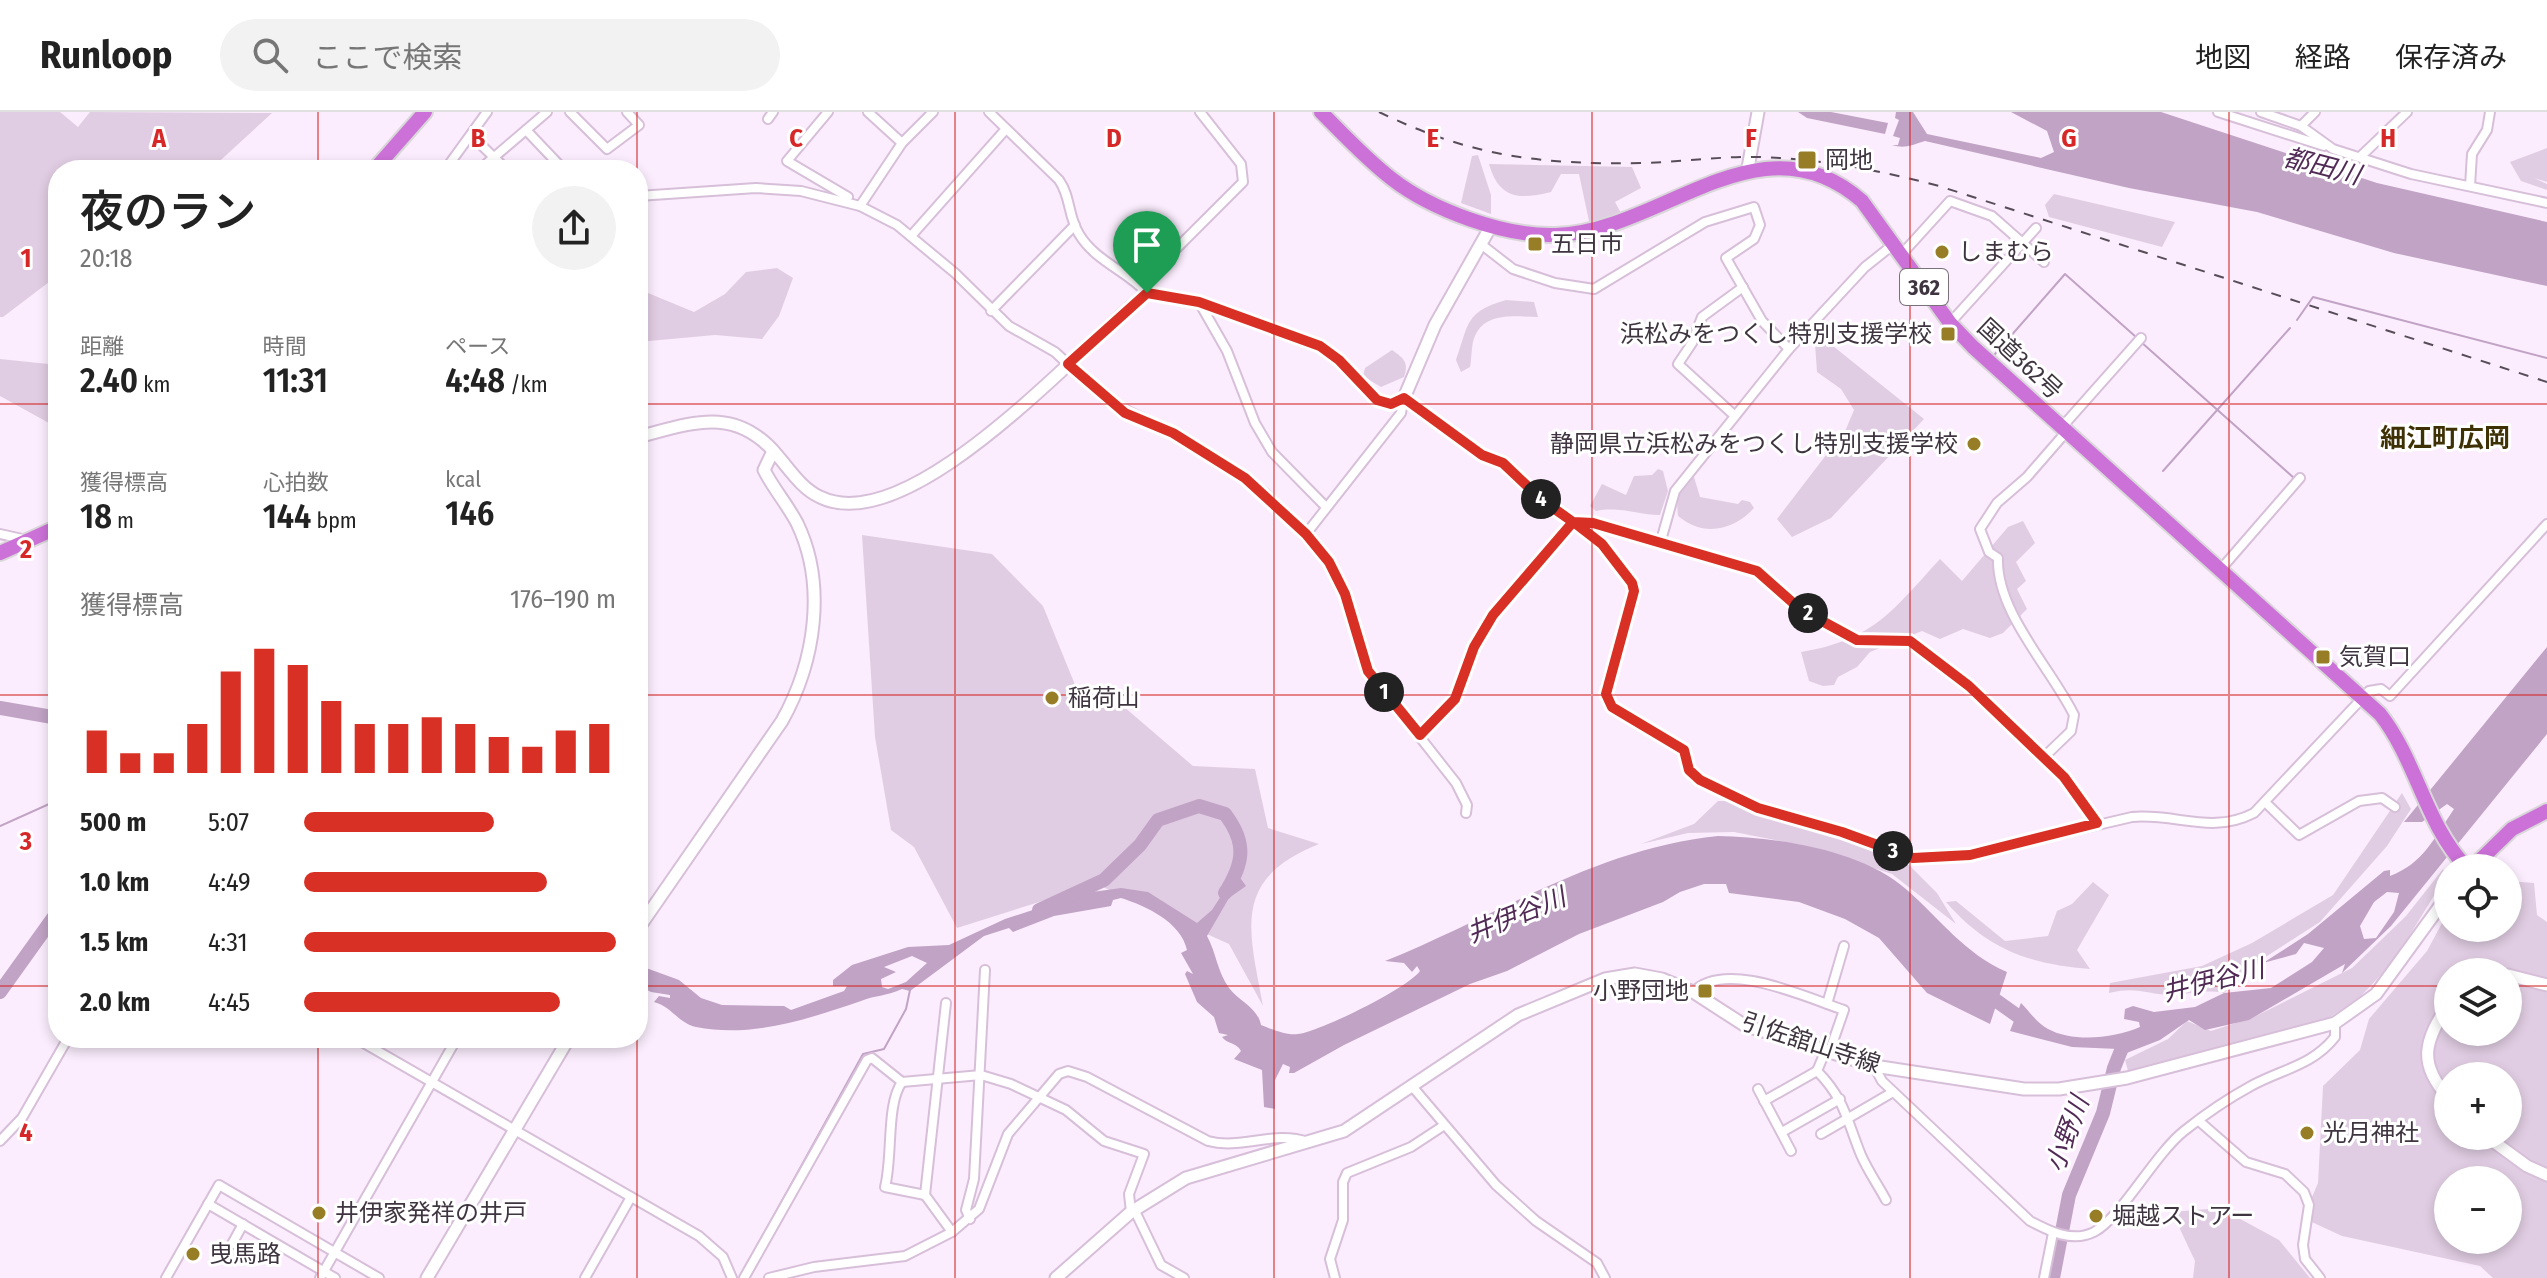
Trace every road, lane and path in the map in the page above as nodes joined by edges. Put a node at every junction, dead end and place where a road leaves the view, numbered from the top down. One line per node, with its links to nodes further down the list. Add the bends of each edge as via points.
1 (425, 112): 27 (highway)
2 (487, 112): 22 (street)
3 (547, 112): 21 (street)
4 (570, 112): 5 (street, via 607,149 639,125)
5 (627, 112)
6 (828, 112): 35 (street, via 787,161)
7 (868, 112): 23 (street)
8 (933, 112): 23 (street)
9 (989, 112): 20 (street)
10 (1200, 112): 47 (street, via 1241,164 1243,182)
11 (1321, 112): 39 (highway, 国道362号 / 362, via 1393,181)
12 (1758, 112): 32 (street)
13 (2218, 112): 24 (street)
14 (2261, 112): 19 (street)
15 (2288, 112): 19 (street)
16 (2315, 112): 19 (street)
17 (2407, 112): 26 (street)
18 (2490, 112): 33 (street, via 2487,130 2472,154)
19 (2298, 125): 24 (street)
20 (1006, 129): 38 (street, via 1064,188); 41 (street)
21 (526, 130): 25 (street); 31 (street)
22 (472, 136): 25 (street); 28 (street)
23 (902, 143): 37 (street)
24 (2333, 149): 26 (street)
25 (496, 156): 29 (street); 30 (street)
26 (2360, 157): 33 (street)
27 (383, 160)
28 (453, 160)
29 (491, 160)
30 (499, 160)
31 (554, 160)
32 (1748, 168): 39 (highway, 国道362号 / 362, via 1591,231 1524,234); 44 (highway, 国道362号 / 362, via 1778,167 1834,180 1862,201)
33 (2470, 186): 36 (street)
34 (648, 195): 35 (street, via 756,188 801,191)
35 (851, 203): 37 (street)
36 (2547, 203)
37 (860, 206): 41 (street)
38 (1075, 225): 47 (street, via 1110,267); 49 (street)
39 (1491, 226): 43 (street)
40 (2036, 228): 42 (street)
41 (911, 236): 49 (street)
42 (2023, 243): 44 (street, via 1992,216 1950,201); 45 (street); 50 (street)
43 (1482, 245): 46 (street, via 1513,269 1594,289 1705,222 1754,207 1760,225 1754,239 1726,258); 54 (street, via 1435,325)
44 (1898, 250): 50 (highway, 国道362号 / 362); 52 (street, via 1865,267)
45 (2044, 262)
46 (1743, 287): 52 (street, via 1762,321); 55 (street, via 1702,317 1678,364)
47 (1143, 289): 48 (street); 53 (street)
48 (1199, 302): 54 (street, via 1320,346 1377,400 1391,404); 60 (street, via 1272,452)
49 (991, 311): 53 (street)
50 (1950, 323): 56 (highway, 国道362号 / 362)
51 (2141, 338): 56 (street)
52 (1789, 349): 55 (street)
53 (1068, 364): 58 (street, via 950,463 886,499 863,505 818,497); 65 (street, via 1117,408 1173,433 1245,478)
54 (1404, 398): 60 (street, via 1401,413); 61 (street, via 1482,455 1503,463)
55 (1735, 416): 67 (street, via 1675,491)
56 (2064, 429): 69 (highway, 国道362号 / 362); 72 (street, via 1980,529 1989,552 1998,558 1997,575 2007,600 2074,715 2071,731)
57 (648, 434): 58 (street, via 702,420 731,423)
58 (773, 451): 81 (street, via 764,470 796,522 811,560 812,635 805,668 775,732)
59 (2300, 478): 69 (street)
60 (1326, 507): 65 (street)
61 (1574, 522): 67 (street); 71 (street, via 1493,615 1474,647 1455,699); 77 (street, via 1602,544 1634,591 1606,686 1612,707 1684,750 1689,770 1700,780 1758,808 1913,858 1970,855)
62 (2547, 524): 70 (street, via 2390,696 2374,688)
63 (48, 531): 66 (highway)
64 (0, 534): 66 (street)
65 (1306, 534): 71 (street, via 1329,562 1345,594 1368,671)
66 (29, 540): 68 (highway)
67 (1660, 544): 72 (street, via 1757,571 1800,609 1857,640 1910,641 1969,686)
68 (0, 553)
69 (2221, 569): 70 (highway, 国道362号 / 362)
70 (2364, 698): 73 (street, via 2287,774); 78 (highway, 国道362号 / 362, via 2396,734 2442,834)
71 (1420, 735): 76 (street, via 1456,783)
72 (2043, 758): 77 (street, via 2064,777)
73 (2266, 803): 74 (street, via 2299,835 2359,801 2382,798); 77 (street, via 2233,824 2154,815)
74 (2395, 807)
75 (2545, 808): 79 (highway, 国道362号 / 362)
76 (1466, 813)
77 (2097, 823)
78 (2457, 854)
79 (2481, 854)
80 (2434, 914): 89 (street, 引佐舘山寺線, via 2376,994)
81 (648, 915)
82 (1844, 946): 88 (street)
83 (985, 970): 98 (street)
84 (2522, 979): 85 (street)
85 (2547, 985)
86 (1693, 992): 88 (street, via 1704,981 1735,977); 95 (street, 引佐舘山寺線, via 1744,1025); 103 (street, 引佐舘山寺線, via 1635,974 1605,979 1518,1015)
87 (946, 1003): 100 (street)
88 (1827, 1004): 95 (street, via 1844,1010)
89 (2335, 1023): 96 (street, 引佐舘山寺線, via 2105,1083 2024,1089); 110 (street, via 2335,1037 2307,1064 2252,1086)
90 (2434, 1030): 99 (street, via 2426,1045)
91 (62, 1048): 115 (street, via 22,1118)
92 (372, 1048): 102 (street)
93 (451, 1048): 102 (street)
94 (563, 1048): 112 (street)
95 (1827, 1052): 96 (street, 引佐舘山寺線); 97 (street)
96 (1874, 1066): 105 (street)
97 (1817, 1071): 107 (street); 108 (street)
98 (981, 1075): 100 (street); 106 (street); 125 (street, via 974,1179 966,1210)
99 (2434, 1076)
100 (940, 1077): 101 (street); 120 (street)
101 (902, 1082): 120 (street, via 893,1102 885,1187); 140 (street, via 872,1058 867,1060)
102 (432, 1083): 112 (street); 130 (street)
103 (1411, 1085): 111 (street); 116 (street, 引佐舘山寺線, via 1344,1131)
104 (1758, 1089): 108 (street)
105 (1893, 1092): 109 (street); 128 (street, via 2009,1203)
106 (1040, 1097): 116 (street, via 1068,1071 1221,1145 1288,1135); 124 (street, via 1066,1110 1104,1141 1144,1154 1129,1194); 125 (street, via 1008,1134 984,1198)
107 (1840, 1099): 109 (street); 113 (street)
108 (1764, 1101): 113 (street)
109 (1850, 1117): 114 (street); 122 (street, via 1861,1156)
110 (2199, 1121): 128 (street, via 2149,1166 2108,1222 2092,1233); 147 (street, via 2246,1162 2285,1174 2304,1192 2309,1205 2305,1259)
111 (1443, 1126): 144 (street, via 1411,1147 1347,1173 1343,1220 1330,1259); 145 (street, via 1496,1185 1536,1221 1597,1263)
112 (515, 1130): 121 (street); 137 (street)
113 (1782, 1132): 118 (street)
114 (1821, 1134)
115 (0, 1141)
116 (1311, 1143): 124 (street, 引佐舘山寺線, via 1186,1178)
117 (2505, 1150): 119 (street)
118 (1791, 1151)
119 (2547, 1175)
120 (925, 1195): 127 (street)
121 (631, 1197): 138 (street); 139 (street, via 706,1240 723,1257)
122 (1886, 1200)
123 (208, 1204): 126 (street); 130 (street, via 219,1185); 134 (street)
124 (1132, 1210): 133 (street); 142 (street, 引佐舘山寺線)
125 (970, 1219): 127 (street)
126 (243, 1224): 129 (street); 131 (street)
127 (952, 1232): 132 (street, via 905,1256)
128 (2053, 1233): 146 (street)
129 (232, 1244)
130 (335, 1253): 131 (street); 136 (street)
131 (322, 1275): 135 (street)
132 (790, 1275): 141 (street)
133 (1168, 1275): 143 (street)
134 (166, 1278)
135 (335, 1278)
136 (379, 1278)
137 (427, 1278)
138 (585, 1278)
139 (732, 1278)
140 (744, 1278)
141 (769, 1278)
142 (1056, 1278)
143 (1184, 1278)
144 (1335, 1278)
145 (1605, 1278)
146 (2044, 1278)
147 (2320, 1278)

